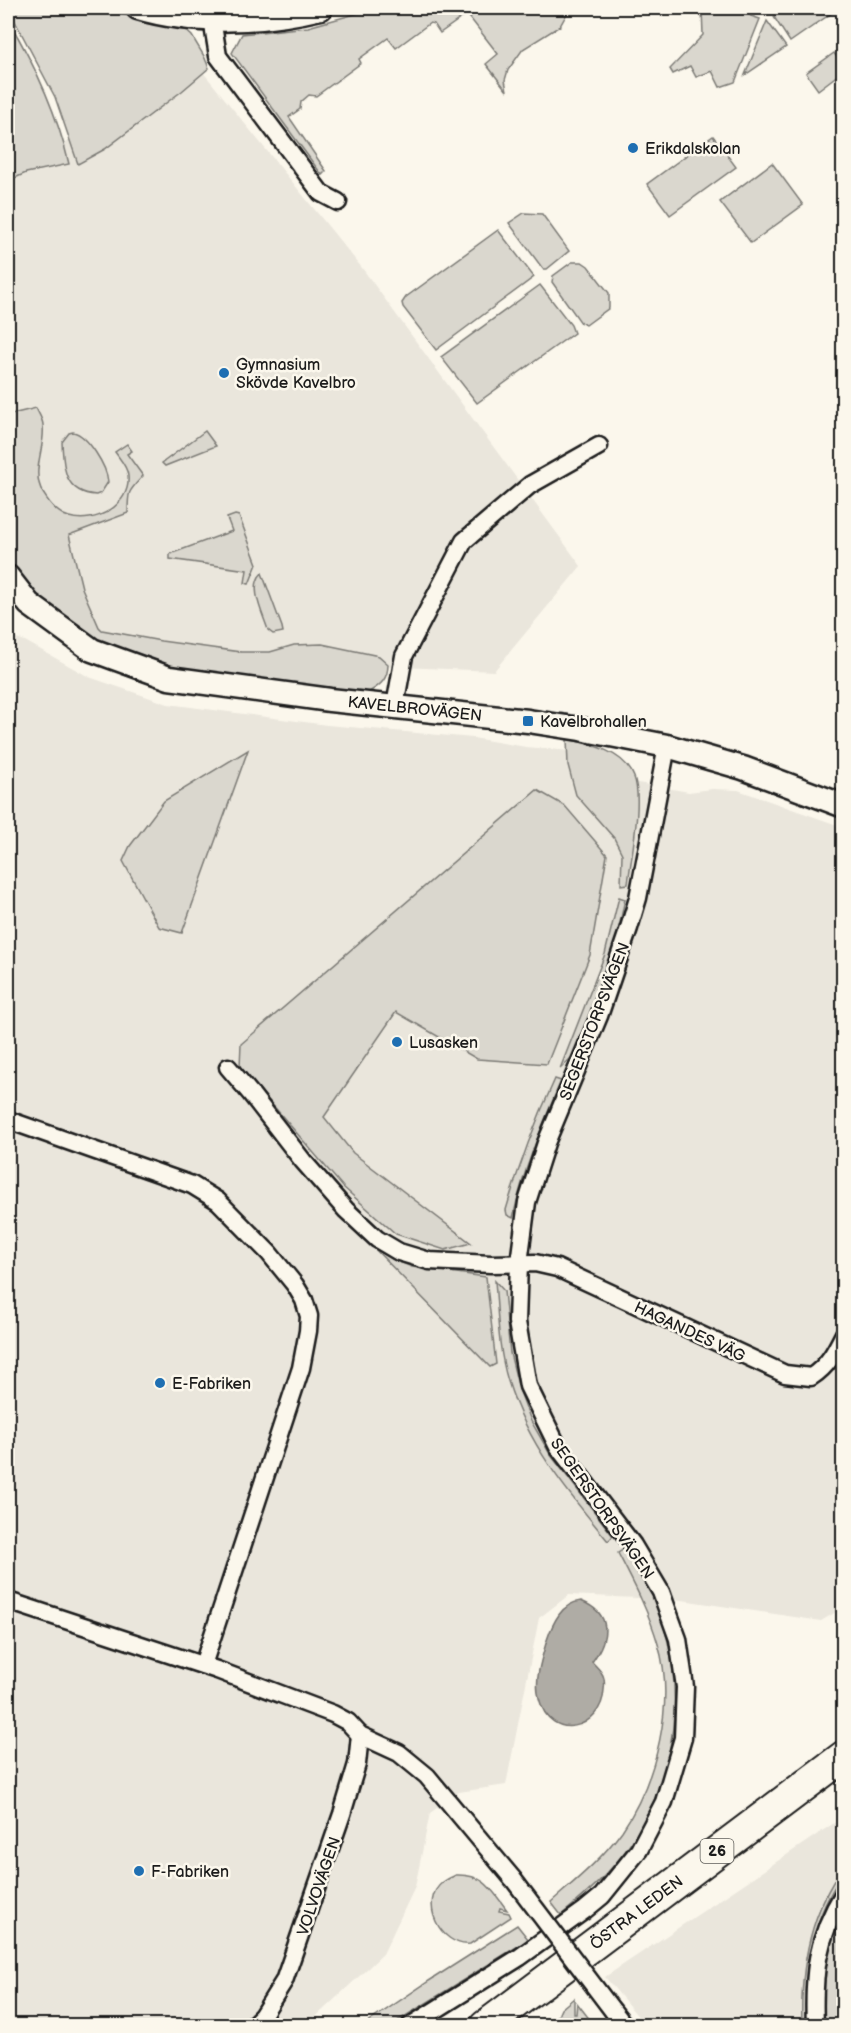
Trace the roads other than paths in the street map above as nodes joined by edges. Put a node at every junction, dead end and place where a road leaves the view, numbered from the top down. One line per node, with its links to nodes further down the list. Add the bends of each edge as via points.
1 (321, 8): 3 (main road)
2 (147, 9): 3 (main road)
3 (212, 19): 4 (street, via 218,56 321,193)
4 (338, 202)
5 (599, 446): 7 (street, via 530,485 464,542 404,656)
6 (8, 577): 7 (main road, KAVELBROVÄGEN, via 28,603 92,650 169,678)
7 (395, 706): 8 (main road, KAVELBROVÄGEN, via 528,721)
8 (667, 746): 9 (main road, KAVELBROVÄGEN, via 743,768); 12 (street, SEGERSTORPSVÄGEN, via 638,898 599,1016 546,1143 527,1202)
9 (843, 806)
10 (228, 1067): 12 (street, HAGANDES VÄG, via 303,1161 377,1239 399,1252 429,1261)
11 (8, 1120): 15 (street, via 204,1191 269,1253 304,1300 309,1316 301,1368)
12 (519, 1263): 13 (street, HAGANDES VÄG, via 557,1268 785,1374 811,1377 823,1369); 20 (street, SEGERSTORPSVÄGEN, via 517,1322 528,1386 558,1447 633,1545 661,1592 678,1639 685,1687 683,1738 659,1812 639,1850 602,1896 520,1957)
13 (843, 1334)
14 (8, 1601): 15 (street)
15 (203, 1665): 16 (street, via 333,1714)
16 (360, 1735): 19 (street, VOLVOVÄGEN, via 357,1764 331,1850 284,1981); 22 (street, bridge, via 399,1753 427,1776 513,1879)
17 (843, 1756): 21 (highway, ÖSTRA LEDEN / 26)
18 (843, 1893): 23 (street, via 819,1947 813,1986)
19 (252, 2025)
20 (410, 2025)
21 (485, 2025)
22 (625, 2025)
23 (815, 2025)

